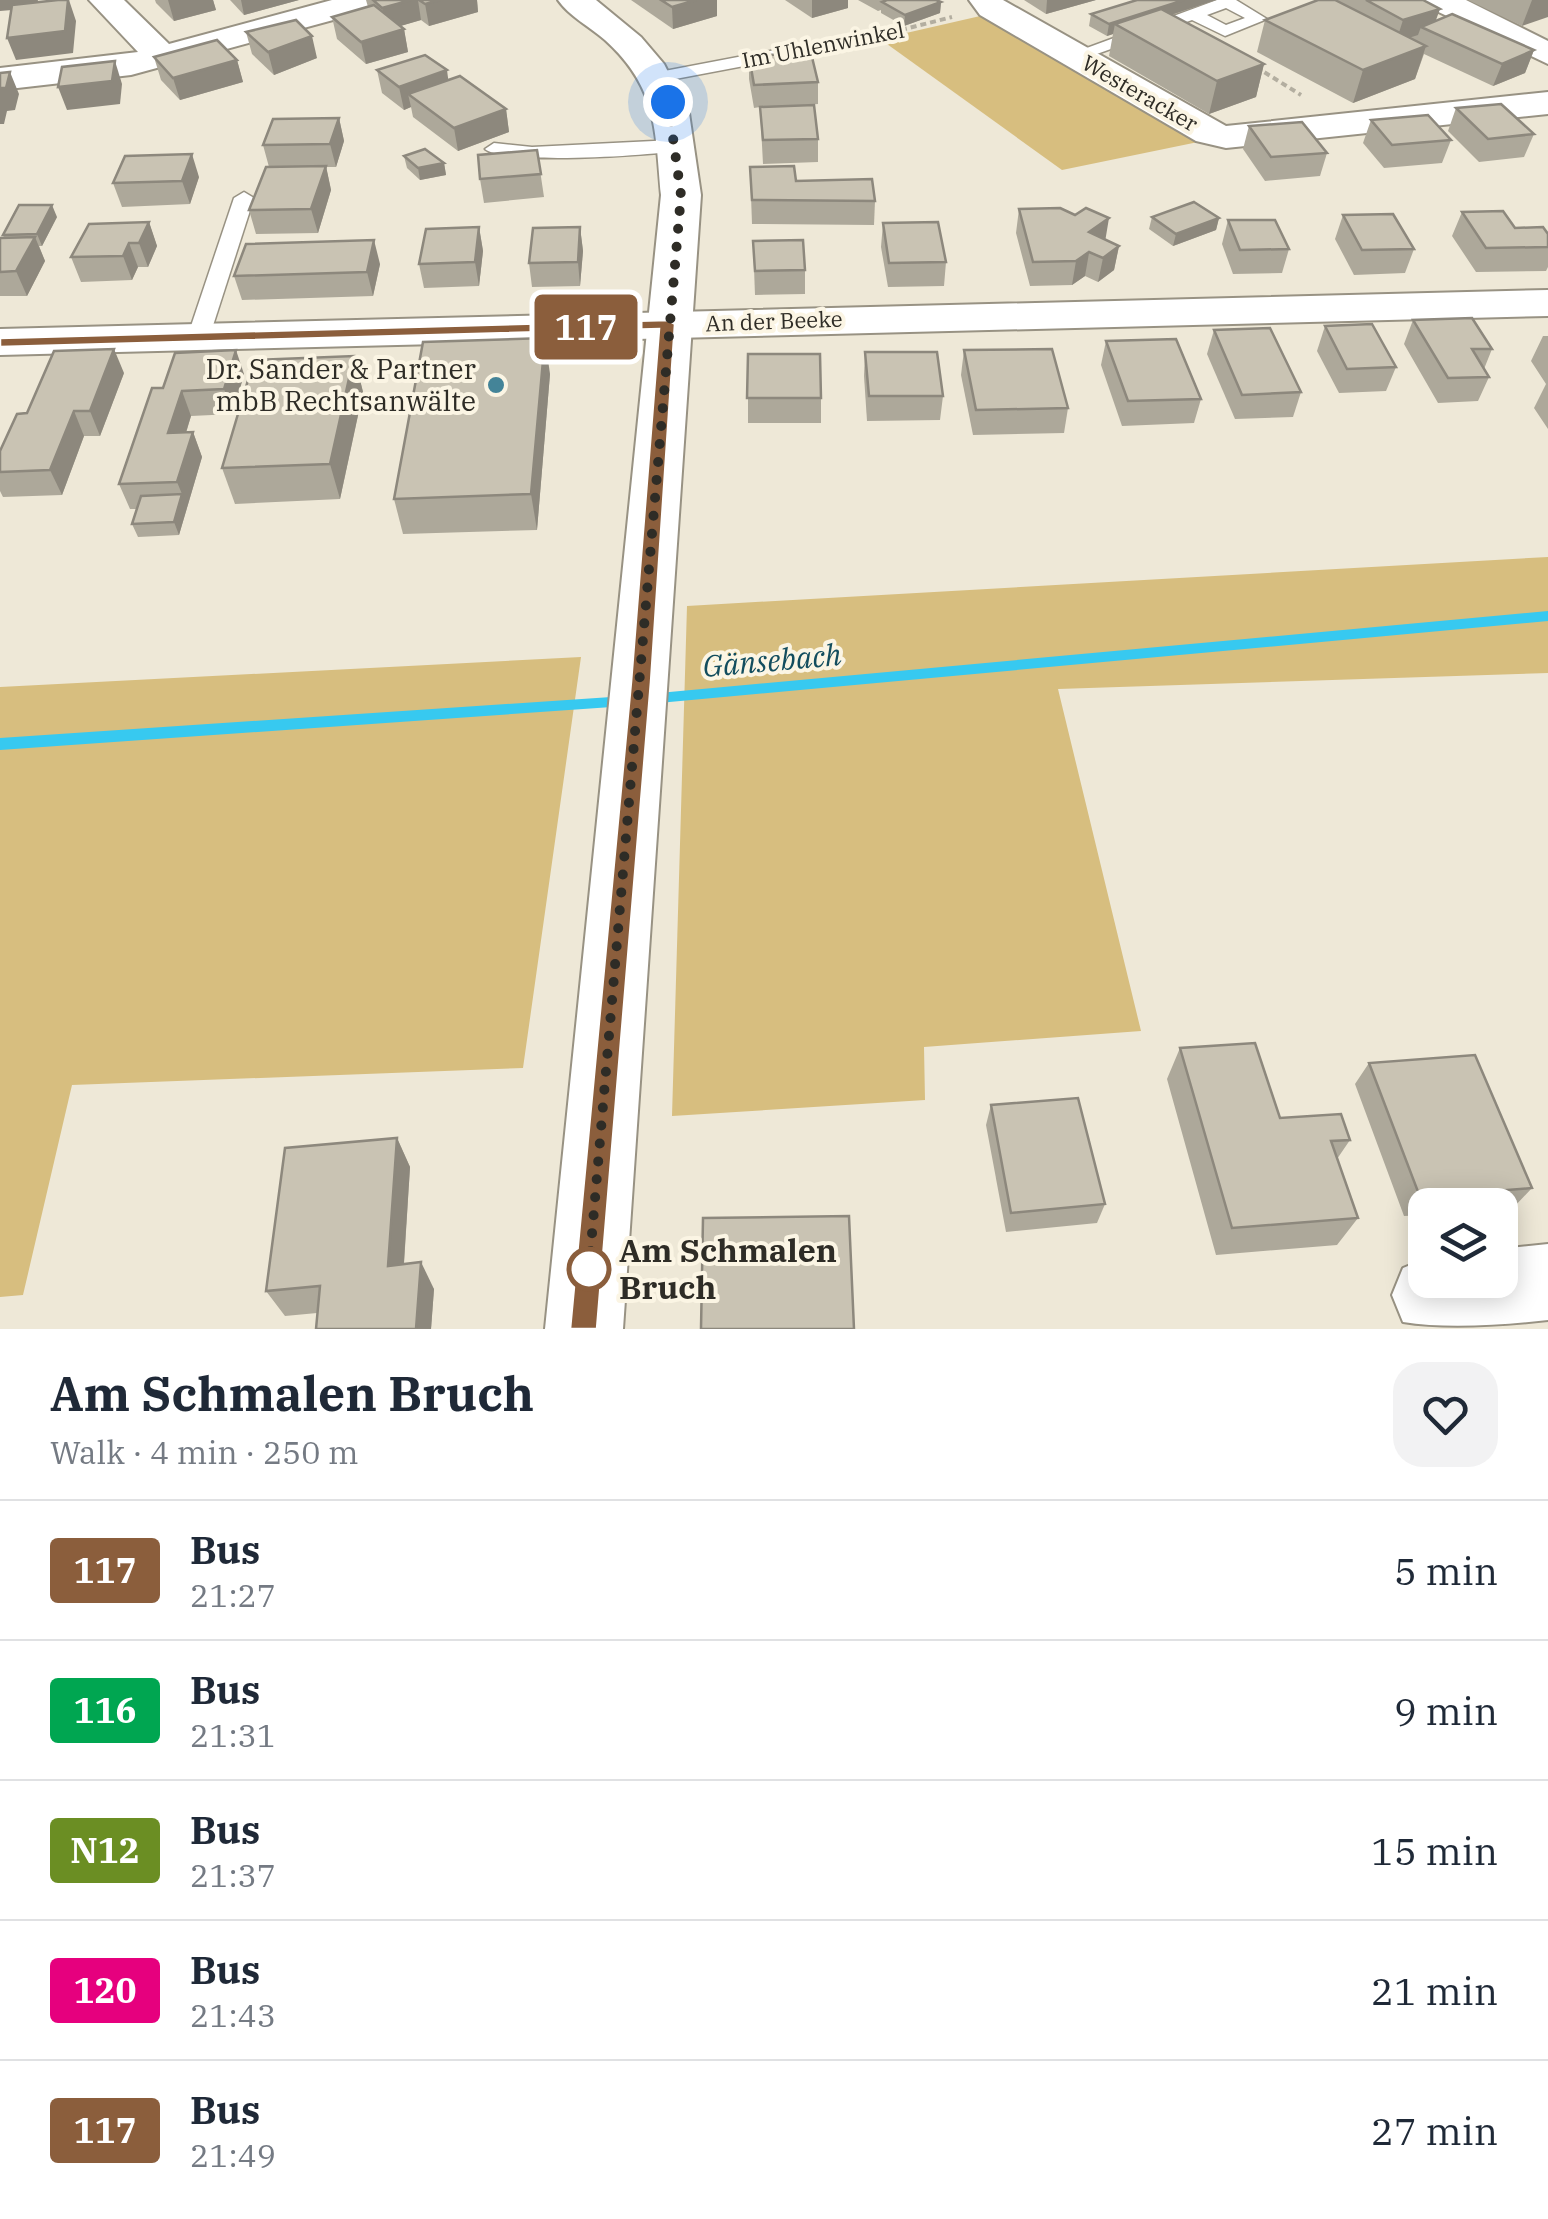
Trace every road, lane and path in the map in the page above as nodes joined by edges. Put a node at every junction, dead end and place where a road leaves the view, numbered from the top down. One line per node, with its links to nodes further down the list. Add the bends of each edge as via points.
1 (104, 0): 12 (street)
2 (369, 0): 12 (street)
3 (574, 0): 13 (street, via 621,36)
4 (1440, 0): 10 (street)
5 (1262, 1): 7 (lane)
6 (988, 4): 9 (path, Im Uhlenwinkel); 11 (street, Westeracker)
7 (1240, 9): 8 (lane, via 1227,2); 8 (lane, via 1259,19 1226,31)
8 (1185, 17): 11 (lane); 16 (path)
9 (875, 36): 13 (lane, Im Uhlenwinkel)
10 (1548, 54)
11 (1074, 56): 16 (street, Westeracker, via 1226,138)
12 (162, 57): 14 (street)
13 (654, 78): 17 (street, via 668,102)
14 (0, 79)
15 (1548, 103): 16 (street, Westeracker)
16 (1352, 126)
17 (674, 146): 18 (lane); 21 (street, via 681,195)
18 (494, 149)
19 (244, 198): 22 (lane)
20 (1548, 303): 21 (street, An der Beeke)
21 (668, 324): 22 (street, An der Beeke); 26 (street)
22 (198, 338): 23 (street, An der Beeke)
23 (0, 342)
24 (1548, 1282): 25 (street)
25 (1518, 1285)
26 (584, 1329)

